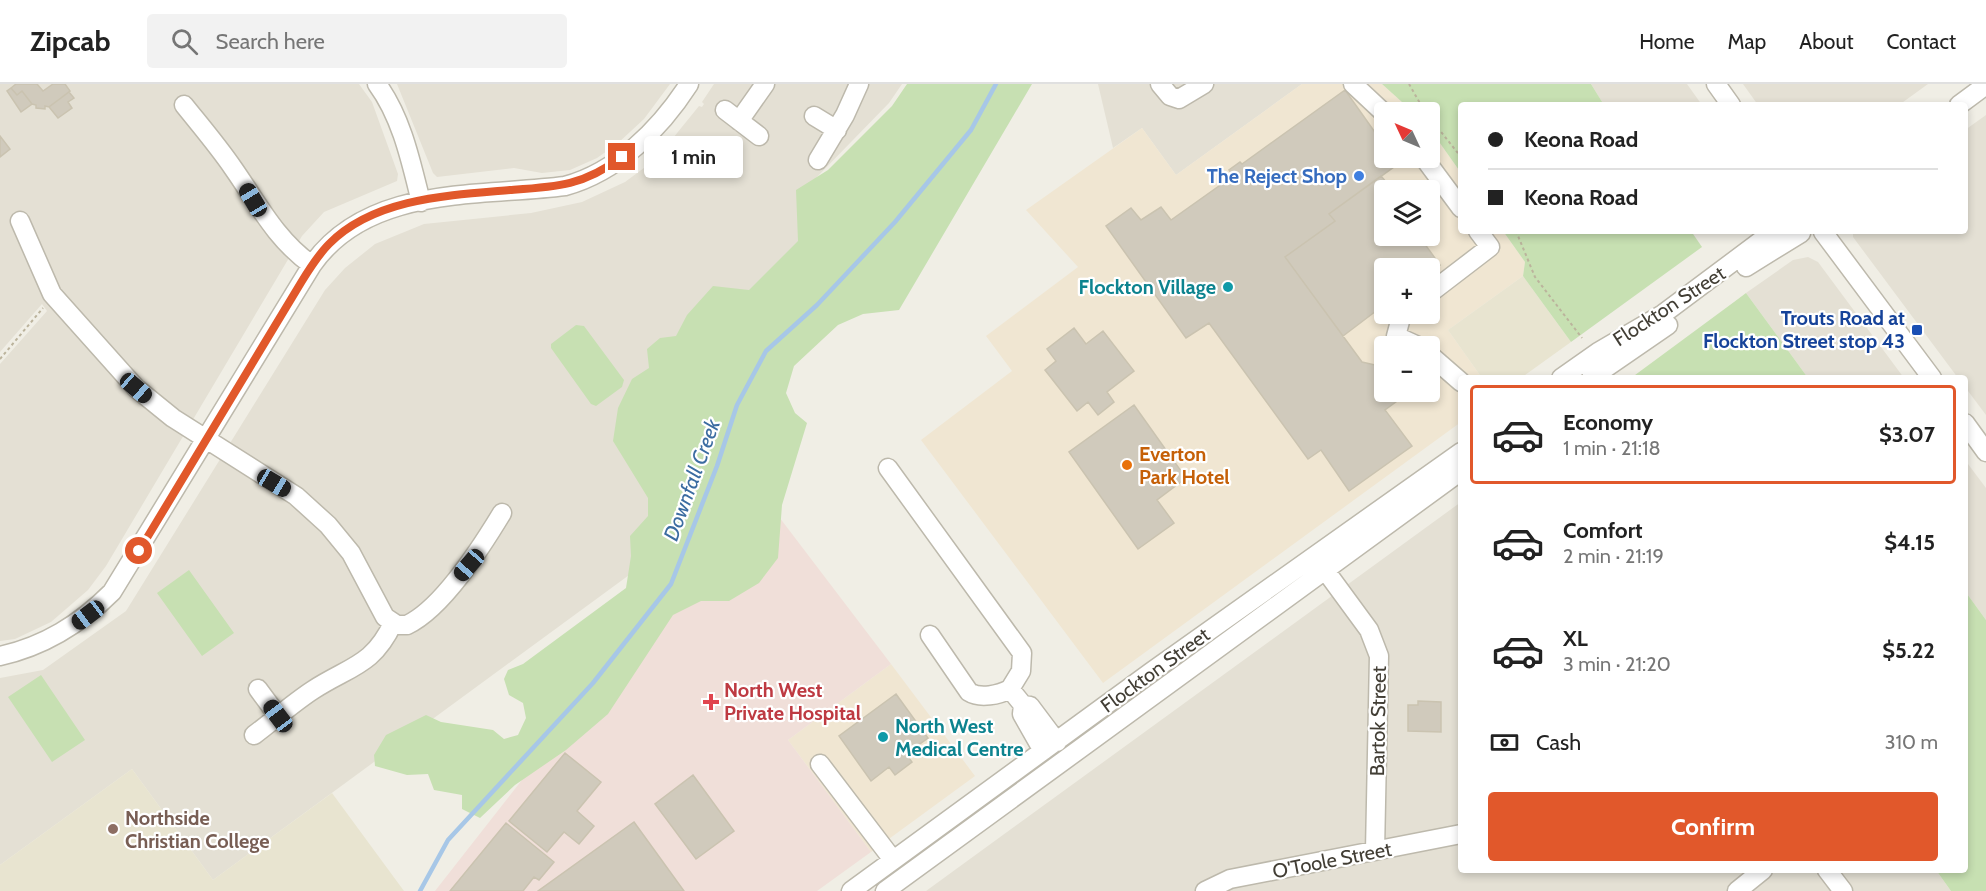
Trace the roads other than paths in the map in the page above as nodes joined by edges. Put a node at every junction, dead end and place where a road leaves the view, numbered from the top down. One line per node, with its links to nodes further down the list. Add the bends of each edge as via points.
1 (377, 84): 19 (street, via 393,109)
2 (689, 84): 19 (street, via 645,138 585,180 554,188)
3 (765, 84): 16 (street, via 732,116)
4 (860, 84): 15 (street)
5 (1160, 84): 6 (street, via 1170,96 1179,99)
6 (1204, 84)
7 (1353, 84): 12 (street)
8 (1716, 84): 10 (street)
9 (1986, 85): 11 (street)
10 (1729, 102)
11 (1963, 102)
12 (1374, 104)
13 (184, 105): 26 (street, via 289,248)
14 (814, 116): 15 (street)
15 (837, 130): 17 (street)
16 (759, 136)
17 (818, 160)
18 (1431, 168): 20 (street)
19 (421, 202): 26 (street, via 362,219 329,243)
20 (1458, 204)
21 (20, 221): 34 (street, via 47,284 70,317 136,388)
22 (1480, 234): 27 (street, via 1490,247)
23 (1770, 234): 29 (street, Flockton Street, via 1663,315)
24 (1796, 234): 30 (street, Flockton Street)
25 (1826, 234): 31 (street)
26 (312, 265): 34 (street)
27 (1440, 285)
28 (1440, 364): 32 (street)
29 (1565, 375)
30 (1595, 375)
31 (1930, 375)
32 (1458, 379)
33 (1968, 427): 35 (street)
34 (206, 440): 41 (street, via 314,511 351,553 381,613); 43 (street, via 112,592 61,634 34,647)
35 (1986, 452)
36 (1458, 454): 48 (street, Flockton Street)
37 (888, 468): 44 (street, via 1022,653 1021,671)
38 (1458, 473): 40 (street, Flockton Street)
39 (502, 513): 41 (street, via 469,565 425,612 407,625)
40 (1325, 570): 51 (street, Bartok Street, via 1369,630 1379,656); 56 (street, Flockton Street)
41 (393, 623): 46 (street, via 370,658 315,689)
42 (930, 635): 44 (street, via 973,694)
43 (0, 656)
44 (1010, 689): 48 (street, via 1023,705 1022,714)
45 (258, 690): 46 (street)
46 (278, 716): 47 (street)
47 (254, 735)
48 (1050, 746): 52 (street, Flockton Street)
49 (820, 764): 52 (street)
50 (1458, 835): 51 (street, O'Toole Street)
51 (1375, 851): 57 (street, O'Toole Street, via 1230,879)
52 (893, 860): 55 (street, Flockton Street)
53 (1759, 873): 58 (street)
54 (1829, 873): 59 (street)
55 (851, 891)
56 (885, 891)
57 (1205, 891)
58 (1737, 891)
59 (1843, 891)

